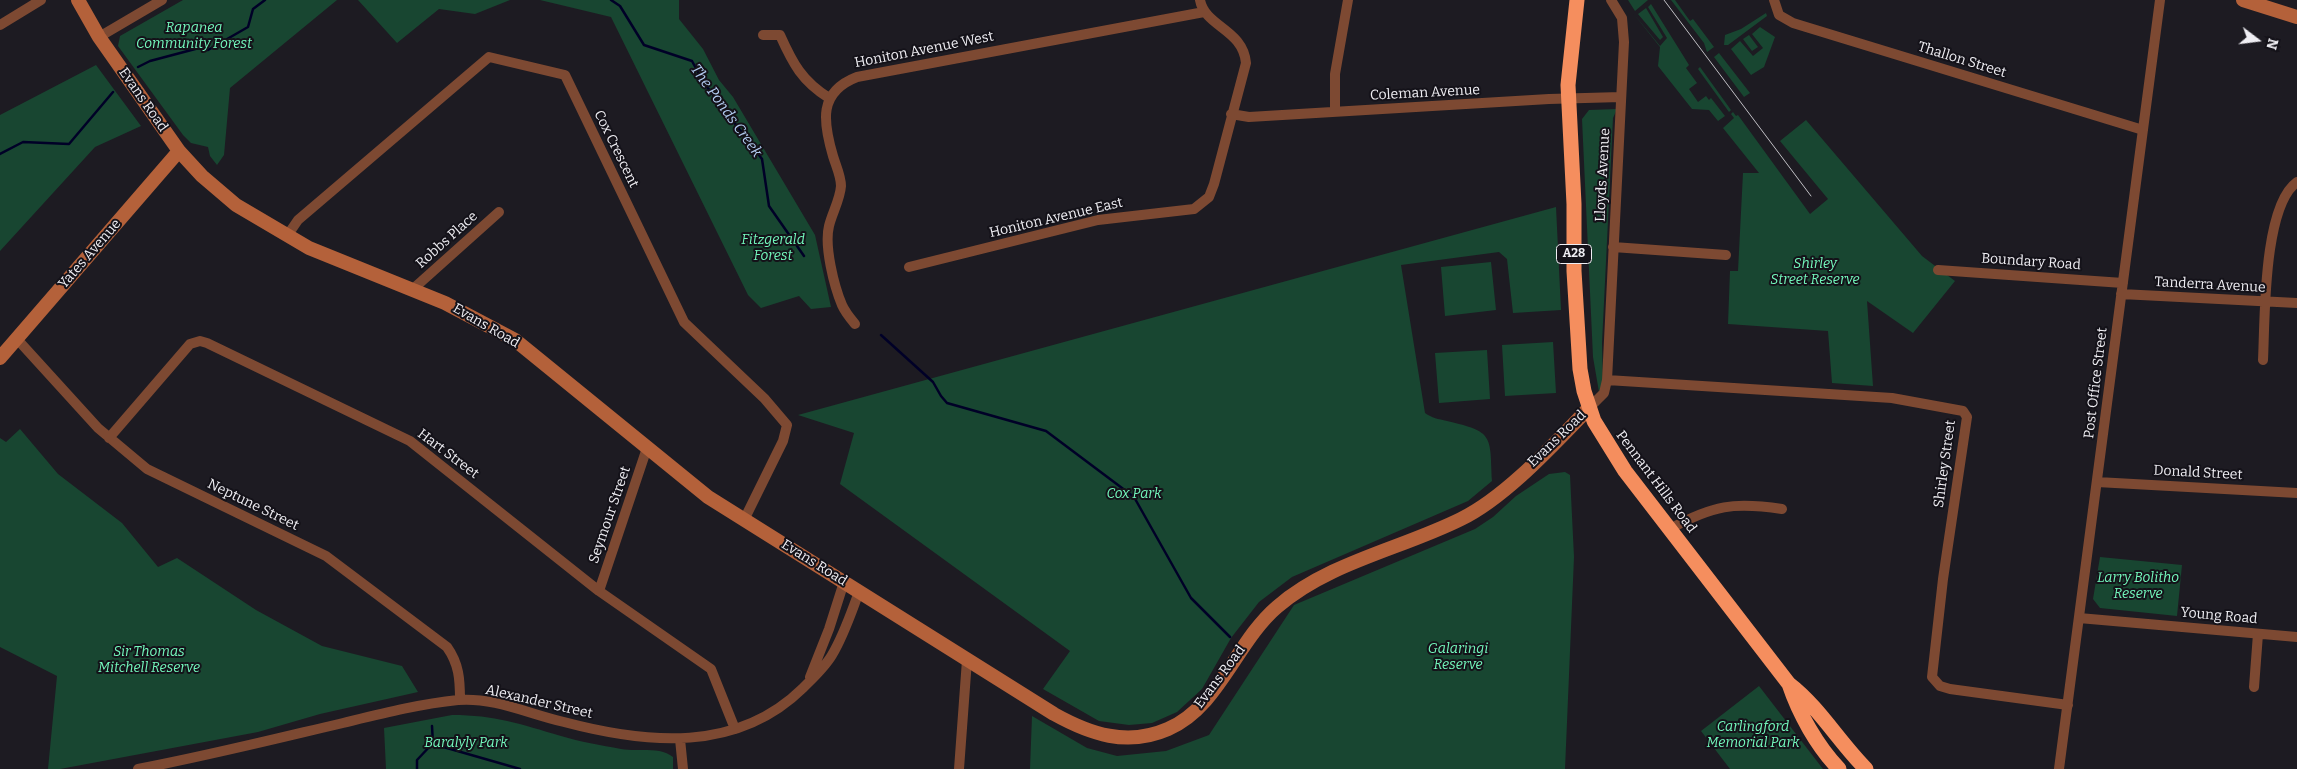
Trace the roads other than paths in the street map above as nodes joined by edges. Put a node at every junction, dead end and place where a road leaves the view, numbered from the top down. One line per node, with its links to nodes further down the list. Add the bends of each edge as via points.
1 (42, 0): 13 (street)
2 (78, 0): 15 (street, Evans Road)
3 (162, 0): 15 (street)
4 (1200, 0): 11 (street)
5 (1348, 0): 19 (street, via 1335,74)
6 (1577, 0): 17 (highway, Pennant Hills Road / A28)
7 (1611, 0): 18 (street, Lloyds Avenue, via 1624,28)
8 (1774, 0): 21 (street, Thallon Street, via 1777,12 1793,23)
9 (2160, 0): 21 (street, Post Office Street)
10 (2243, 0): 12 (street)
11 (1204, 12): 16 (street, Honiton Avenue West, via 857,77 843,83); 20 (street, Honiton Avenue East, via 1236,38 1244,50 1246,69)
12 (2297, 16)
13 (0, 25)
14 (763, 35): 16 (street, via 780,35 798,71 813,88)
15 (99, 37): 22 (street, Evans Road)
16 (829, 98): 35 (street, via 826,128 841,184 829,225 828,247 841,304)
17 (1568, 98): 18 (street, Coleman Avenue); 19 (street, Coleman Avenue); 40 (highway, Pennant Hills Road / A28, via 1578,343)
18 (1621, 98): 26 (street, Lloyds Avenue)
19 (1335, 112): 20 (street, Coleman Avenue, via 1249,117)
20 (1231, 114): 28 (street, Honiton Avenue East, via 1212,191 1204,203 1194,209 1098,220)
21 (2143, 130): 30 (street, Post Office Street)
22 (179, 151): 25 (street, Evans Road, via 236,205); 36 (street, Yates Avenue)
23 (2297, 182): 33 (street, via 2288,188 2275,219)
24 (499, 212): 31 (street, Robbs Place)
25 (288, 236): 31 (street, Evans Road, via 330,257); 46 (street, Cox Crescent, via 298,220 489,57 565,75 684,322 764,398 787,425 783,441)
26 (1613, 247): 27 (street); 39 (street, Lloyds Avenue)
27 (1726, 255)
28 (909, 267)
29 (1938, 270): 30 (street, Boundary Road)
30 (2123, 283): 32 (street, Post Office Street)
31 (413, 289): 42 (street, Evans Road, via 471,315 515,340)
32 (2121, 294): 33 (street, Tanderra Avenue); 43 (street, Post Office Street)
33 (2265, 302): 34 (street, Tanderra Avenue); 38 (street)
34 (2297, 303)
35 (855, 324)
36 (17, 339): 37 (street, Yates Avenue); 41 (street, Neptune Street)
37 (0, 358)
38 (2264, 360)
39 (1607, 380): 40 (street, Lloyds Avenue, via 1604,393); 59 (street, Shirley Street, via 1892,398 1963,411 1967,417 1932,677 1940,686 1950,689)
40 (1589, 408): 47 (highway, Pennant Hills Road / A28, via 1611,452); 54 (street, Evans Road, via 1520,475 1477,510 1327,575 1293,595 1259,625 1202,704 1181,723 1168,729 1139,738 1093,733 1054,714)
41 (109, 438): 49 (street, Hart Street, via 190,344 204,342 410,441); 58 (street, Neptune Street, via 148,469 326,556 383,597 447,647 459,670)
42 (647, 448): 46 (street, Evans Road); 49 (street, Seymour Street)
43 (2097, 482): 44 (street, Donald Street); 51 (street, Post Office Street)
44 (2297, 493)
45 (1782, 509): 47 (street, via 1742,505 1715,508)
46 (744, 520): 48 (street, Evans Road)
47 (1670, 529): 56 (highway, Pennant Hills Road / A28)
48 (844, 582): 50 (street, Evans Road); 55 (street, Alexander Street, via 823,648)
49 (599, 590): 60 (street, Hart Street, via 711,669)
50 (859, 592): 54 (street, Evans Road); 55 (street, Alexander Street, via 832,654)
51 (2079, 618): 52 (street, Young Road); 59 (street, Post Office Street)
52 (2258, 634): 53 (street, Young Road); 57 (street)
53 (2297, 637)
54 (966, 660): 65 (street)
55 (806, 684): 60 (street, Alexander Street, via 777,711)
56 (1789, 684): 62 (highway, Pennant Hills Road / A28, via 1803,694); 66 (highway, Pennant Hills Road / A28, via 1813,734)
57 (2254, 687)
58 (460, 700): 61 (street, Alexander Street, via 504,705 563,722 631,736); 63 (street, Alexander Street, via 390,712 203,757)
59 (2068, 705): 69 (street, Post Office Street)
60 (735, 729): 61 (street, Alexander Street)
61 (680, 739): 64 (street)
62 (1847, 749): 67 (highway); 68 (highway, Pennant Hills Road / A28)
63 (138, 769)
64 (683, 769)
65 (959, 769)
66 (1839, 769)
67 (1858, 769)
68 (1866, 769)
69 (2059, 769)

